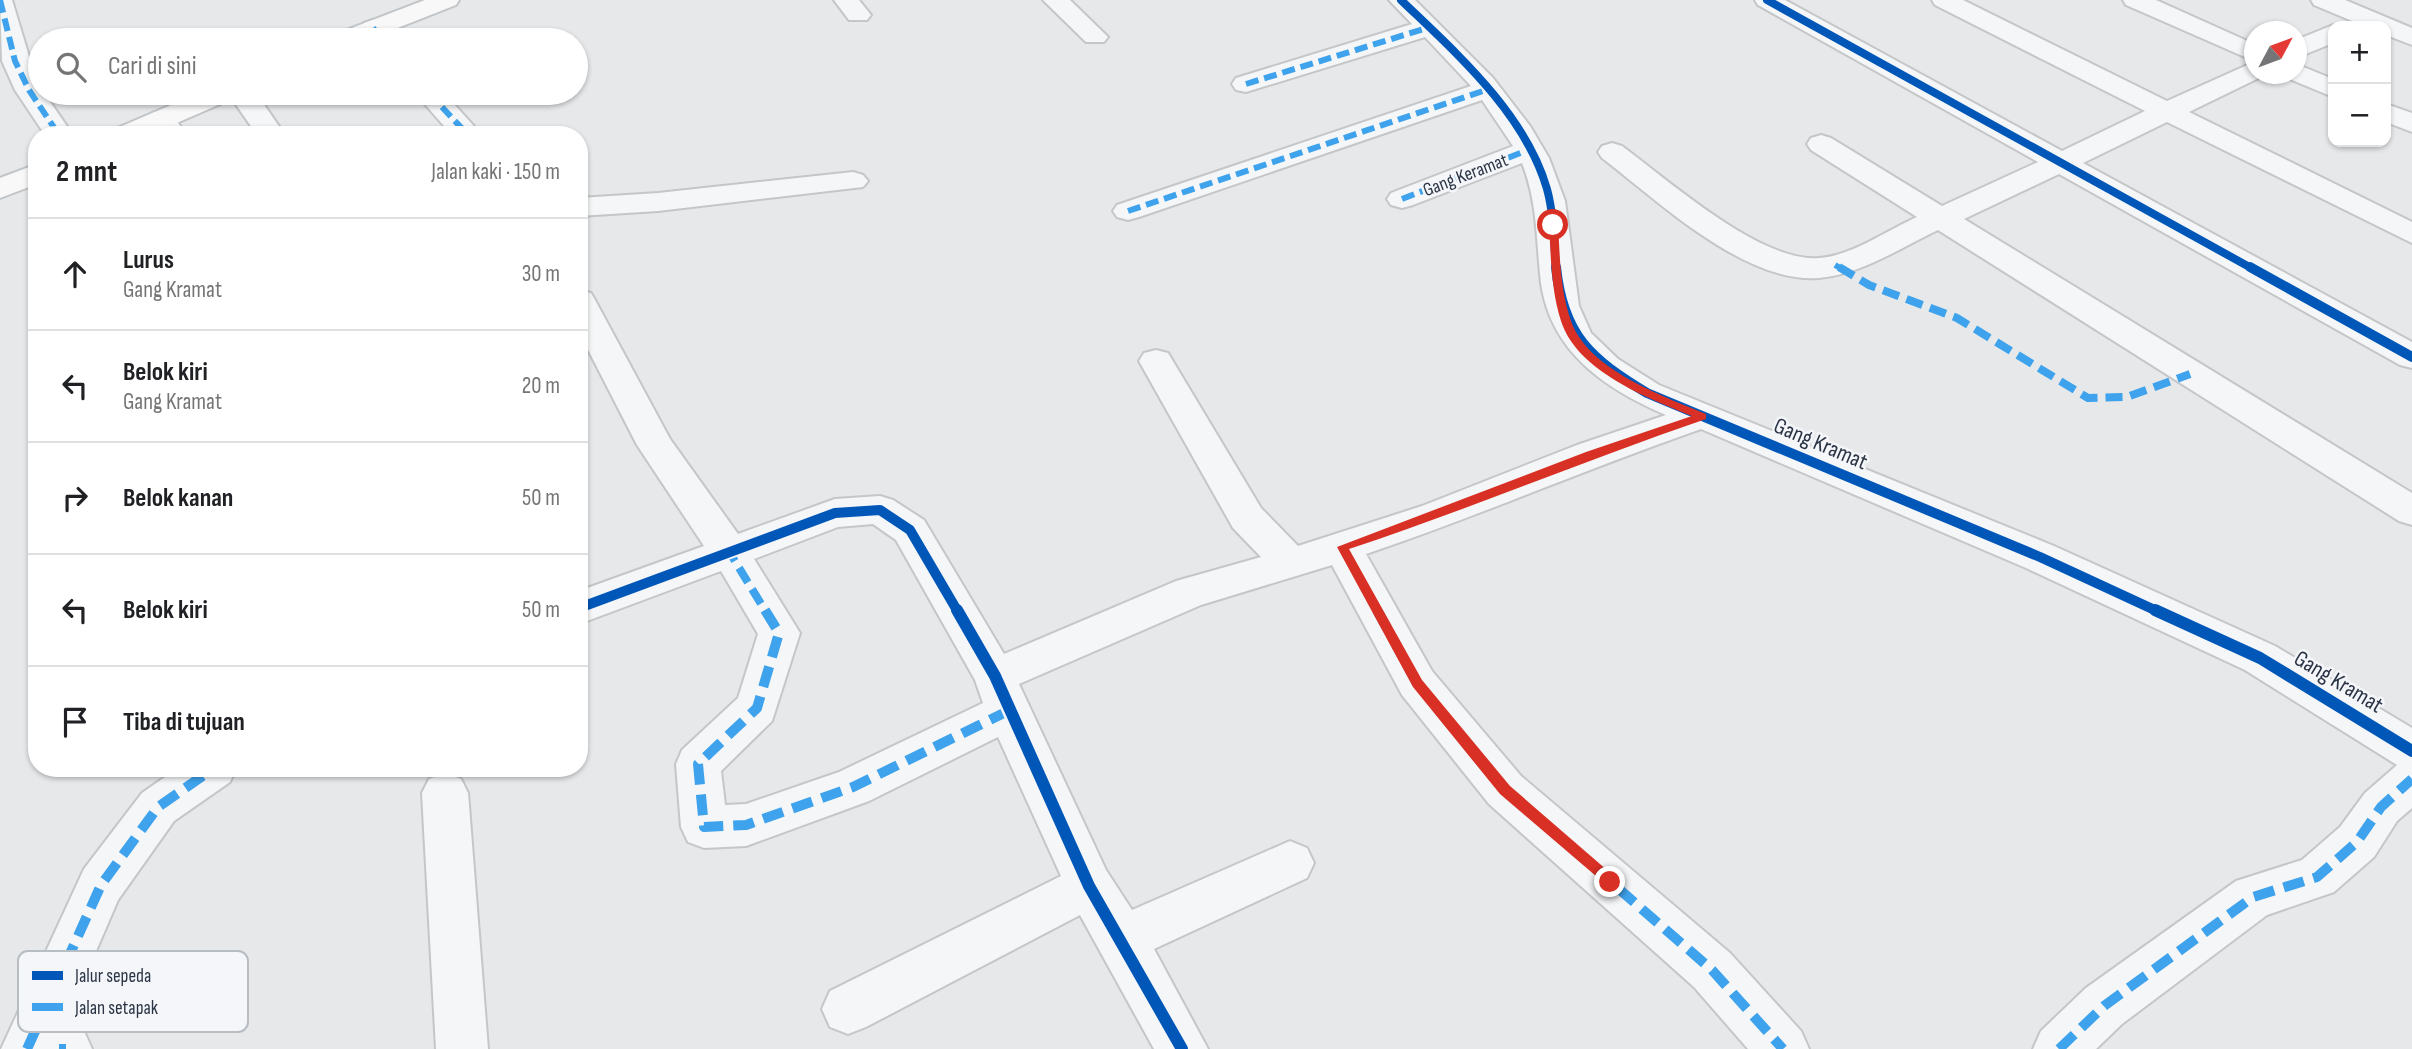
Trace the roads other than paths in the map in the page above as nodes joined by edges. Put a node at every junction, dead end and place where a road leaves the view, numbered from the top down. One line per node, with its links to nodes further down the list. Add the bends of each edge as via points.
1 (1, 0): 24 (street, via 15,61)
2 (447, 0): 13 (main road)
3 (1055, 0): 16 (street)
4 (1401, 0): 12 (street, Gang Kramat)
5 (1767, 0): 40 (street)
6 (1944, 0): 30 (street)
7 (2135, 0): 19 (street)
8 (2323, 0): 10 (street)
9 (2390, 6): 11 (street)
10 (2354, 21)
11 (2358, 21)
12 (1430, 27): 22 (street); 25 (street, Gang Kramat)
13 (390, 28)
14 (2391, 31): 17 (street)
15 (2328, 35): 18 (street)
16 (1095, 37)
17 (2412, 37)
18 (2307, 45)
19 (2244, 48)
20 (2244, 75): 30 (street)
21 (2307, 77): 23 (street)
22 (1246, 84)
23 (2328, 87)
24 (28, 88)
25 (1486, 90): 38 (street, Gang Kramat, via 1505,111); 46 (street)
26 (39, 105): 33 (street)
27 (203, 105): 34 (main road)
28 (250, 105): 35 (street)
29 (440, 105): 36 (street)
30 (2165, 112): 40 (street); 48 (street)
31 (2391, 114): 32 (street)
32 (2412, 124)
33 (53, 126)
34 (169, 126)
35 (265, 126)
36 (460, 126)
37 (1821, 144): 47 (street)
38 (1528, 150): 44 (street, Gang Keramat); 52 (street, Gang Kramat, via 1545,183 1566,324 1581,346 1610,372)
39 (1612, 152): 47 (street, via 1737,243 1770,261 1807,269 1835,265)
40 (2060, 162): 47 (street); 50 (street)
41 (28, 177): 43 (main road)
42 (853, 181): 45 (street)
43 (0, 189)
44 (1402, 199)
45 (588, 206)
46 (1128, 211)
47 (1941, 218): 53 (street)
48 (2412, 234)
49 (588, 317): 55 (street, via 655,445)
50 (2412, 357)
51 (1156, 361): 56 (street, via 1247,518)
52 (1702, 416): 54 (street); 59 (street, Gang Kramat, via 2040,557 2248,653)
53 (2412, 511)
54 (1342, 547): 56 (street); 74 (street, via 1417,683 1505,790 1712,970)
55 (730, 553): 57 (street); 58 (street, via 835,513 880,510 910,530); 58 (street, via 779,633 757,708 698,764 704,827 746,825 853,787)
56 (1291, 564): 58 (street, via 1190,592)
57 (588, 605)
58 (1002, 694): 64 (street)
59 (2412, 751)
60 (201, 777): 66 (street, via 158,807 101,886)
61 (2412, 779): 75 (street, via 2381,807 2357,842 2317,877 2253,897 2104,1006)
62 (445, 793): 72 (street)
63 (1290, 863): 65 (street)
64 (1089, 886): 65 (street); 67 (street)
65 (1122, 939): 73 (street)
66 (71, 951)
67 (848, 1009)
68 (35, 1032): 69 (street)
69 (27, 1049)
70 (59, 1049): 71 (street)
71 (66, 1049)
72 (462, 1049)
73 (1182, 1049)
74 (1783, 1049)
75 (2059, 1049)

